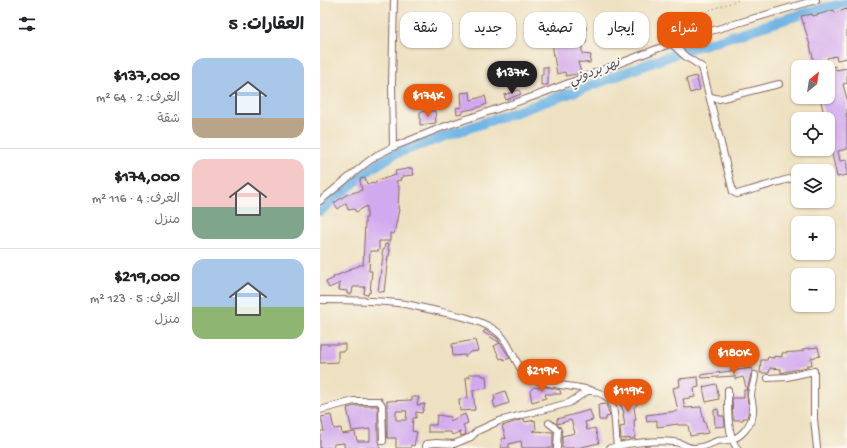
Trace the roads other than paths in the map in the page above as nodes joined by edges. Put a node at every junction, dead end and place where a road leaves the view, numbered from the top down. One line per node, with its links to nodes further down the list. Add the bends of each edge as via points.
1 (394, 0): 8 (street)
2 (816, 0): 3 (street)
3 (712, 30)
4 (665, 48): 8 (street)
5 (676, 48): 7 (street, via 702,66)
6 (779, 84): 7 (street, via 719,99)
7 (711, 98): 9 (street, via 733,192 737,194)
8 (393, 147): 10 (street, via 364,164)
9 (791, 178)
10 (320, 201)
11 (320, 300): 14 (street, via 405,304 476,321 502,336 523,372 531,378)
12 (755, 375): 18 (street, via 751,396 752,418 743,433)
13 (768, 378): 26 (street, via 814,371)
14 (589, 390): 21 (street, via 602,393 610,399); 22 (street, via 569,403 499,421 454,444 426,444)
15 (728, 390): 18 (street)
16 (320, 410): 19 (street, via 354,401 380,402)
17 (548, 423): 23 (street, via 558,430)
18 (732, 440): 20 (street, via 722,440 694,448 673,442); 25 (street)
19 (383, 441)
20 (652, 445): 21 (street)
21 (617, 446): 24 (street)
22 (426, 448)
23 (557, 448)
24 (610, 448)
25 (737, 448)
26 (817, 448)

